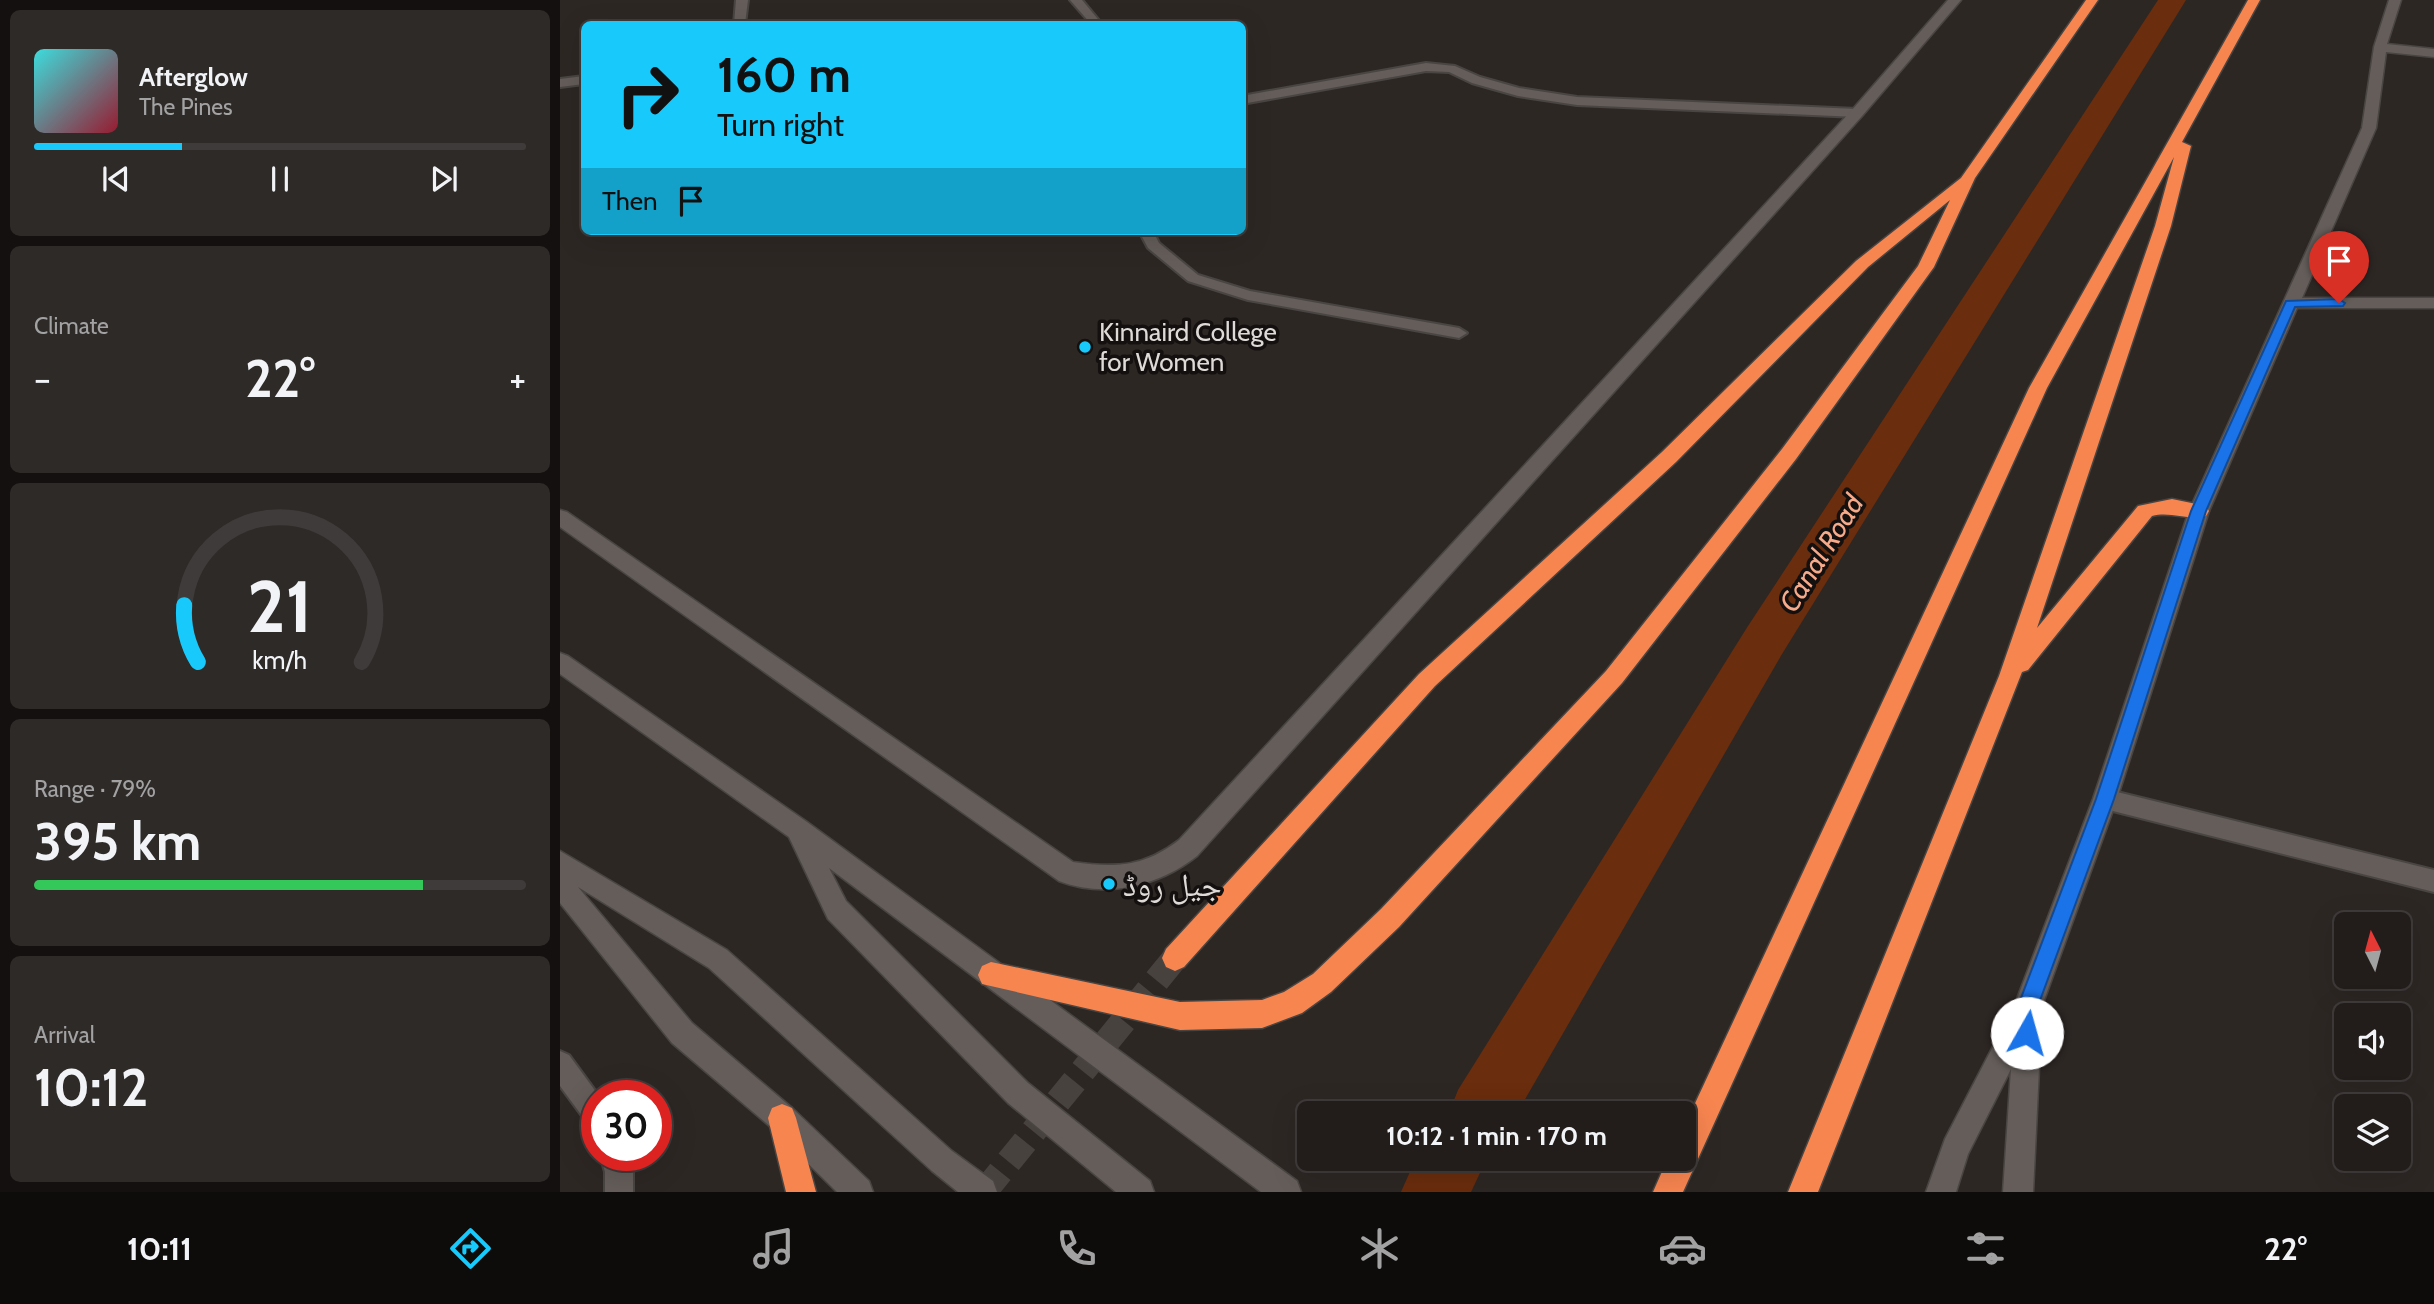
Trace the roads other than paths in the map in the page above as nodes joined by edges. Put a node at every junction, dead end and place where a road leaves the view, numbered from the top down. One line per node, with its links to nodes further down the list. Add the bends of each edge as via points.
1 (742, 0): 7 (lane)
2 (1076, 0): 8 (lane)
3 (1955, 0): 14 (street)
4 (2092, 0): 16 (highway)
5 (2254, 0): 15 (highway)
6 (2395, 0): 9 (street)
7 (740, 21)
8 (1097, 21)
9 (2380, 47): 10 (street); 18 (street, via 2369,128)
10 (2434, 53)
11 (581, 80): 12 (lane)
12 (560, 83)
13 (1246, 99): 14 (lane, via 1426,67 1451,69 1518,92 1577,101)
14 (1857, 113): 22 (street, via 1188,848 1161,867 1096,878 1068,873)
15 (2191, 117): 24 (highway, via 2163,226); 36 (highway, via 2038,388)
16 (1968, 178): 30 (highway, via 1863,264 1669,457 1427,680); 31 (highway, via 1926,267 1789,454 1614,677 1390,918 1322,983 1292,1003 1262,1014 1180,1016)
17 (1148, 235): 20 (lane, via 1153,245 1193,278 1248,295)
18 (2291, 303): 19 (street); 21 (street)
19 (2434, 303)
20 (1459, 333)
21 (2199, 511): 24 (highway, via 2174,505 2145,511); 25 (street)
22 (560, 517)
23 (560, 662): 26 (street)
24 (2010, 676): 46 (highway)
25 (2105, 799): 28 (lane); 32 (street)
26 (798, 830): 31 (street); 43 (street, via 837,910 1018,1093)
27 (560, 862): 42 (street, via 718,958)
28 (2434, 881)
29 (560, 884): 35 (street, via 682,1033)
30 (1175, 958)
31 (990, 975): 44 (street)
32 (2028, 1006): 47 (street, via 1955,1149); 48 (street)
33 (560, 1064): 34 (lane)
34 (581, 1093)
35 (782, 1118): 40 (highway); 41 (street)
36 (1696, 1130)
37 (619, 1171): 39 (lane)
38 (1677, 1171): 45 (highway)
39 (619, 1192)
40 (801, 1192)
41 (858, 1192)
42 (982, 1192)
43 (1139, 1192)
44 (1286, 1192)
45 (1668, 1192)
46 (1804, 1192)
47 (1941, 1192)
48 (2018, 1192)

